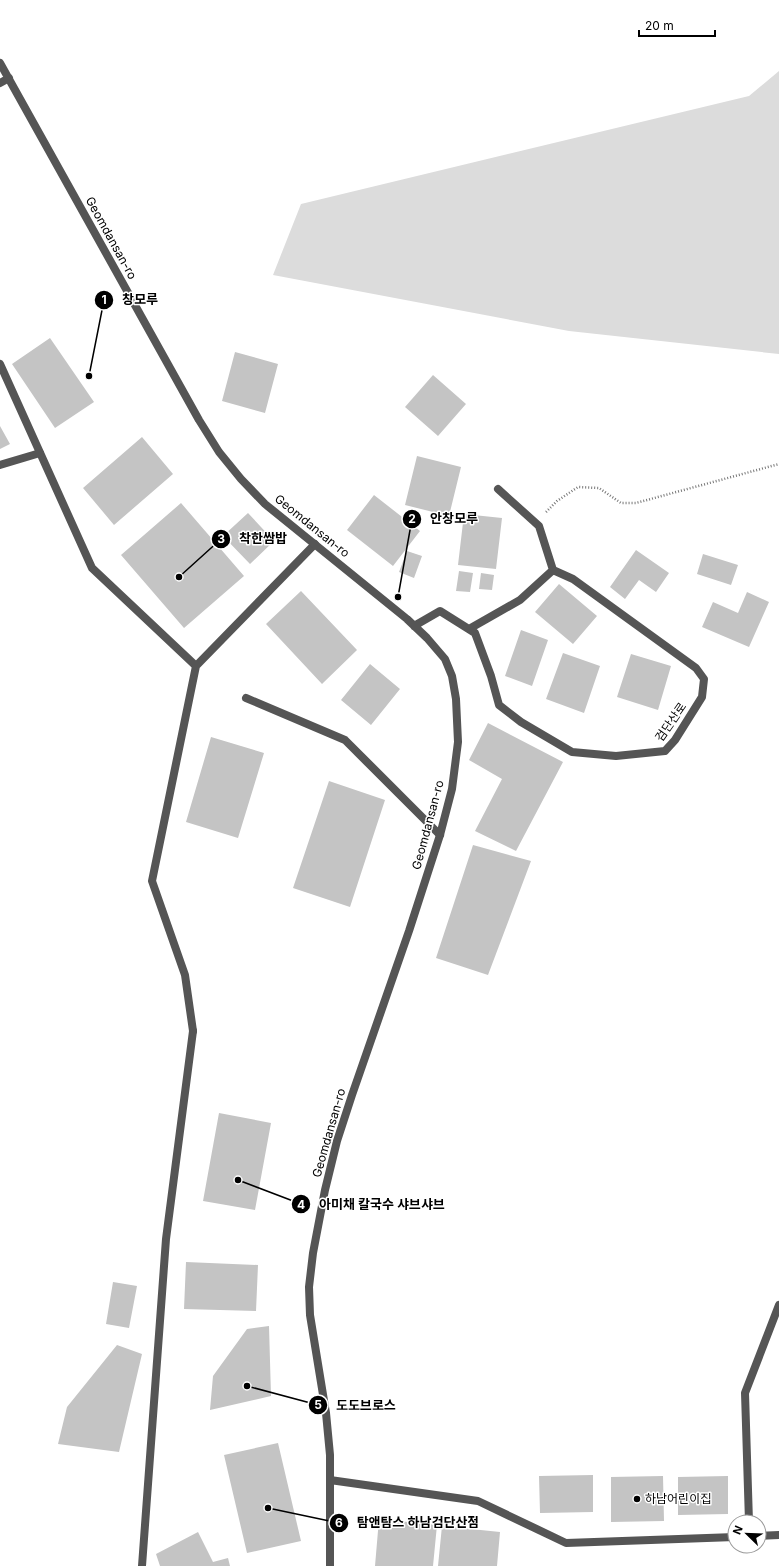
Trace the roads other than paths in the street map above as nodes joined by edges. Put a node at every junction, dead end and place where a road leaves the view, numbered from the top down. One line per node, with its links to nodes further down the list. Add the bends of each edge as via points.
1 (0, 63): 2 (street, Geomdansan-ro)
2 (9, 78): 3 (street); 8 (street, Geomdansan-ro, via 198,420 219,452 265,504)
3 (0, 83)
4 (0, 364): 5 (street)
5 (40, 453): 6 (street); 12 (street, via 92,568)
6 (0, 465)
7 (498, 489): 9 (street, via 538,526)
8 (315, 544): 10 (street, Geomdansan-ro); 12 (street)
9 (553, 570): 11 (street, via 520,600); 11 (street, 검단산로, via 572,579 696,668 704,679 702,697 675,740 665,751 616,756 572,752 521,722 499,705 475,633)
10 (414, 626): 11 (street, 검단산로, via 440,611); 14 (street, Geomdansan-ro, via 445,659 452,676 456,699 458,742 452,789)
11 (469, 629)
12 (196, 666): 21 (street, via 152,881 185,975 193,1031 166,1239)
13 (246, 698): 14 (street, via 345,740)
14 (440, 835): 16 (street, Geomdansan-ro, via 342,1128 325,1190 313,1253 309,1287 310,1315 326,1413)
15 (779, 1305): 17 (street, via 745,1393)
16 (330, 1480): 20 (street, via 478,1501 566,1543); 22 (street, Geomdansan-ro)
17 (749, 1514)
18 (779, 1535): 19 (street)
19 (767, 1536)
20 (727, 1537)
21 (142, 1566)
22 (330, 1566)

